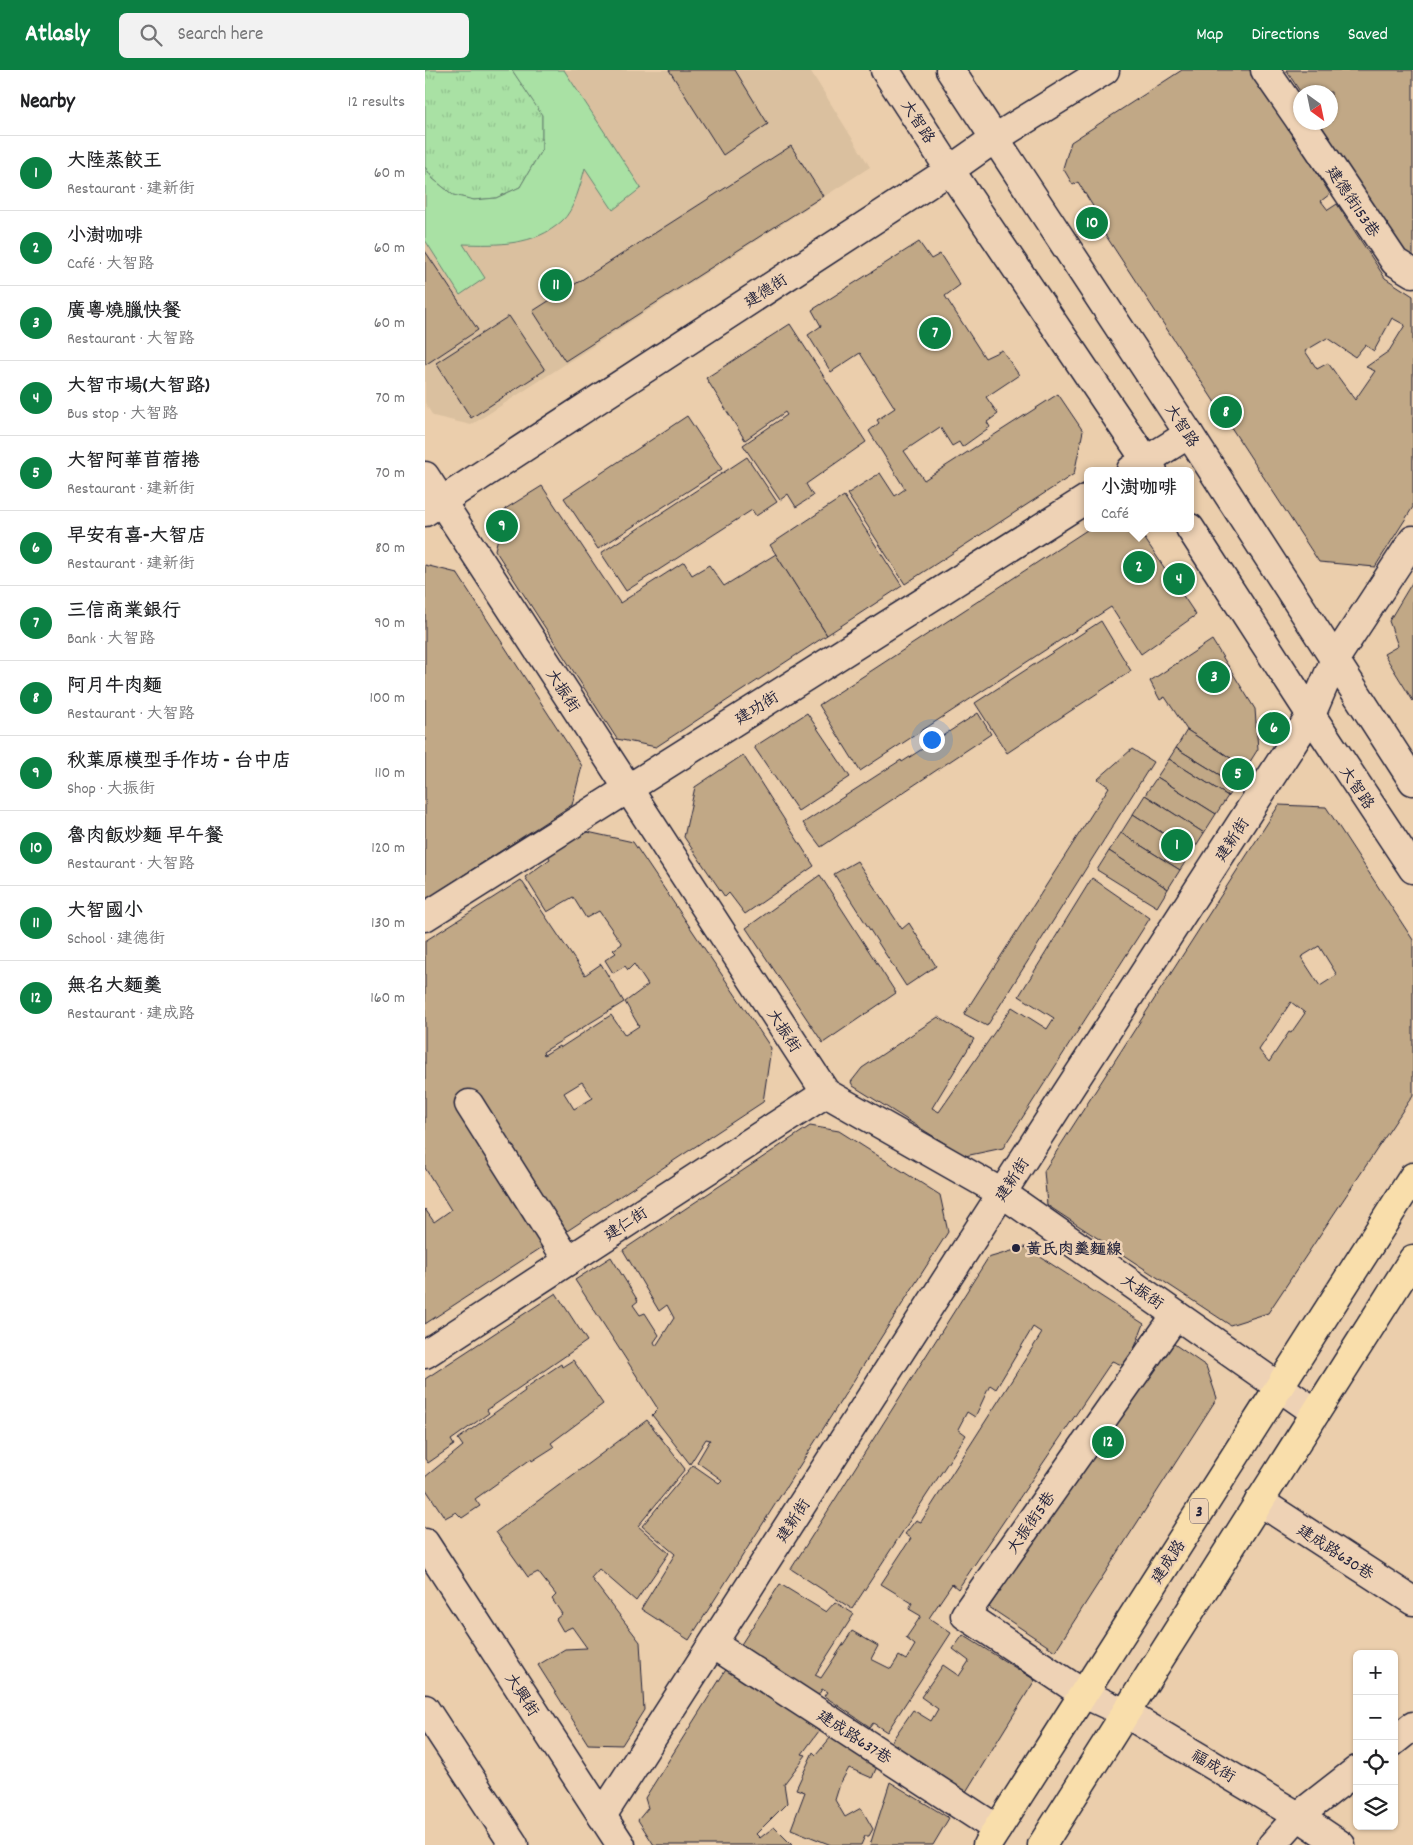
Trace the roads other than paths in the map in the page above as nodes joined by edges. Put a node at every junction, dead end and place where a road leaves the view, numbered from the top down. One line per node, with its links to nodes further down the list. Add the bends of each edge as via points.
1 (885, 70): 8 (street, 大智路)
2 (950, 70): 7 (street, 大智路)
3 (1105, 70): 7 (street, 建德街)
4 (1265, 70): 5 (street, 建德街153巷)
5 (1293, 110)
6 (1306, 130): 9 (street, 建德街153巷, via 1395,262)
7 (994, 139): 8 (street, 建德街); 10 (street, 大智路)
8 (950, 170): 11 (street, 大智路); 14 (street, 建德街)
9 (1413, 273)
10 (1189, 434): 11 (street); 17 (street, 大智路)
11 (1144, 467)
12 (425, 476): 14 (street, 大振街)
13 (1084, 501): 20 (street, 建功街)
14 (433, 507): 20 (street, 大振街)
15 (1193, 532): 18 (street, 大智路)
16 (1413, 540): 17 (street, 建新街)
17 (1335, 658): 18 (street, 建新街); 19 (street, 大智路)
18 (1311, 716): 21 (street, 大智路); 26 (street, 建新街)
19 (1413, 781)
20 (627, 789): 22 (street, 建功街); 23 (street, 大振街)
21 (1413, 869)
22 (425, 917)
23 (826, 1093): 26 (street, 大振街); 27 (street, 建仁街)
24 (469, 1104): 27 (street)
25 (1413, 1177): 31 (main road, 建成路 / 3)
26 (1002, 1193): 29 (street, 大振街); 36 (street, 建新街)
27 (568, 1261): 30 (street, 建仁街)
28 (1409, 1272): 32 (main road)
29 (1176, 1315): 31 (street, 大振街); 37 (street, 大振街5巷, via 965,1615)
30 (425, 1354)
31 (1279, 1386): 32 (street, 大振街); 37 (main road, 建成路 / 3)
32 (1315, 1412): 33 (main road)
33 (1259, 1501): 35 (street, 建成路630巷); 39 (main road)
34 (425, 1543): 41 (street, 大興街)
35 (1413, 1600)
36 (713, 1644): 41 (street, 建新街); 43 (street, 建成路637巷)
37 (1082, 1693): 39 (street, 福成街); 43 (main road, 建成路 / 3)
38 (425, 1709): 44 (street)
39 (1125, 1712): 42 (street, 福成街); 46 (main road)
40 (1353, 1773): 42 (street)
41 (602, 1816): 45 (street, 大興街)
42 (1298, 1816): 47 (street); 48 (street, 福成街)
43 (992, 1837)
44 (514, 1845)
45 (621, 1845)
46 (1042, 1845)
47 (1272, 1845)
48 (1341, 1845)

